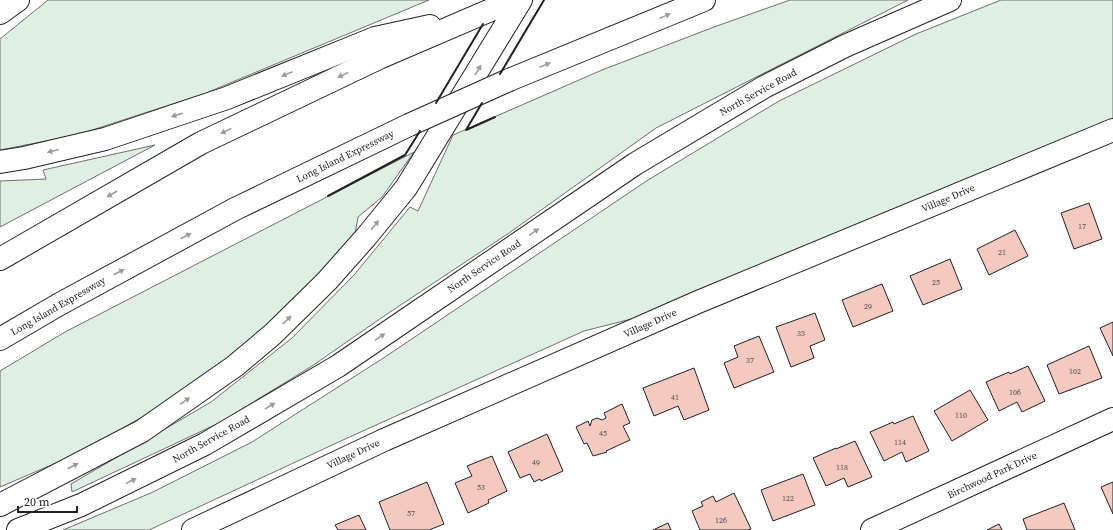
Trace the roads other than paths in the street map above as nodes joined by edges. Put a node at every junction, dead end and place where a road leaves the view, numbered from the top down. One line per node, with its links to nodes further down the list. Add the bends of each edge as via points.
1 (18, 0): 6 (main road)
2 (514, 0): 7 (main road, via 482,14)
3 (521, 0): 13 (main road, one-way to 3, via 142,431 235,366 273,334 327,281 406,188)
4 (704, 0): 11 (main road, Long Island Expressway, one-way to 4, bridge, via 235,209 409,125 509,80)
5 (950, 0): 16 (main road, North Service Road, one-way to 5, via 81,505 205,444 338,366 635,164 764,87 845,46)
6 (0, 13)
7 (377, 48): 9 (main road, one-way to 9, via 105,139); 10 (main road, one-way to 10, via 201,143)
8 (1113, 130): 17 (main road, Village Drive, via 698,302 384,440)
9 (0, 162)
10 (0, 259)
11 (0, 339)
12 (1113, 419): 18 (main road, Birchwood Park Drive)
13 (38, 484): 14 (main road); 15 (main road)
14 (0, 496)
15 (0, 505)
16 (18, 530)
17 (192, 530)
18 (872, 530)

